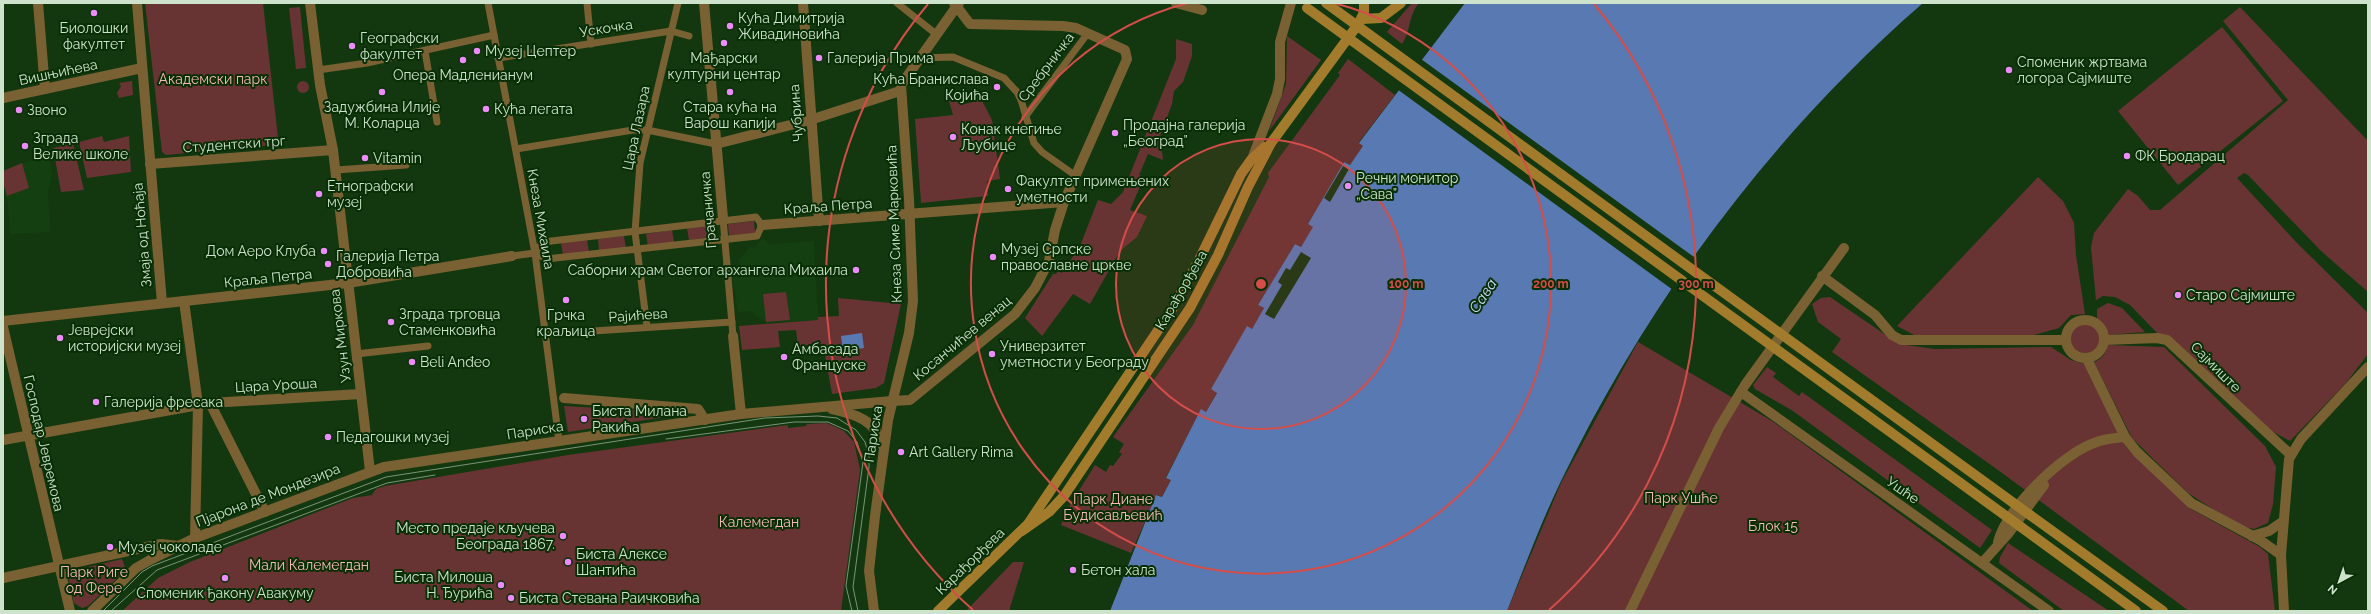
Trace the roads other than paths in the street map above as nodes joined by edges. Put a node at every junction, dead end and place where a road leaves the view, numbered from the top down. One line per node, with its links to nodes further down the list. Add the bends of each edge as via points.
1 (38, 3): 30 (street)
2 (137, 3): 28 (street)
3 (310, 3): 29 (street)
4 (488, 3): 22 (street, Кнеза Михаила)
5 (587, 3): 24 (street)
6 (678, 3): 19 (street, Цара Лазара)
7 (704, 3): 38 (street, Грачаничка)
8 (803, 3): 34 (street, Чубрина)
9 (897, 3): 21 (street)
10 (1176, 3): 17 (street)
11 (1291, 3): 41 (street, Карађорђева, via 1280,42 1280,80 1277,94)
12 (1300, 3): 106 (main road, bridge)
13 (1326, 3): 107 (main road, bridge)
14 (1364, 3): 18 (main road, Карађорђева)
15 (1401, 3): 18 (main road, via 1381,18)
16 (957, 4): 20 (street, Косанчићев венац, via 965,20 974,25 1063,26); 21 (street)
17 (1202, 10)
18 (1362, 19): 37 (main road, Карађорђева)
19 (671, 31): 23 (street); 24 (street, Ускочка); 36 (street, Цара Лазара)
20 (1088, 33): 33 (street, Сребрничка); 45 (street, Косанчићев венац, via 1125,50 1127,59)
21 (936, 34): 27 (street)
22 (494, 35): 25 (street); 26 (street, Кнеза Михаила)
23 (689, 36)
24 (591, 44): 26 (street, Ускочка)
25 (426, 50): 29 (street); 35 (street)
26 (498, 58): 39 (street, Кнеза Михаила)
27 (919, 58): 31 (street, via 902,82); 33 (street, via 953,57 1004,78 1017,92)
28 (142, 68): 30 (street, Вишњићева); 42 (street)
29 (318, 70): 40 (street)
30 (45, 89): 32 (street, Вишњићева)
31 (900, 91): 34 (street); 47 (street, Кнеза Симе Марковића)
32 (3, 98)
33 (1025, 117): 45 (street, via 1037,147)
34 (810, 120): 38 (street); 49 (street, Чубрина)
35 (437, 122)
36 (647, 130): 38 (street); 39 (street, via 633,130); 51 (street, Цара Лазара, via 640,163)
37 (1271, 143): 41 (main road, Карађорђева); 91 (main road, Карађорђева, via 1251,180 1218,255 1181,322 1064,496 1049,512)
38 (716, 144): 48 (street, Грачаничка)
39 (516, 149): 55 (street, Кнеза Михаила)
40 (333, 150): 42 (street, Студентски трг); 44 (street, Узун Миркова)
41 (1252, 159): 91 (main road, Карађорђева, via 1230,194 1198,262 1171,311 1101,418)
42 (150, 164): 60 (street, Змаја од Ноћаја)
43 (406, 165): 44 (street)
44 (336, 170): 58 (street, Узун Миркова)
45 (1076, 176): 46 (street, Косанчићев венац)
46 (1064, 202): 47 (street, Краља Петра); 76 (street, Косанчићев венац, via 1049,261 1035,288 1015,314 910,400)
47 (910, 214): 49 (street, Краља Петра); 76 (street, Кнеза Симе Марковића, via 913,301)
48 (723, 219): 50 (street, Краља Петра, via 756,218); 51 (street, Краља Петра); 52 (street, Грачаничка)
49 (819, 221): 50 (street, Краља Петра)
50 (762, 226): 52 (street, Краља Петра, via 757,236)
51 (635, 232): 54 (street, Цара Лазара); 55 (street, Краља Петра, via 543,242)
52 (725, 239): 54 (street, Краља Петра); 62 (street, Грачаничка)
53 (1844, 248): 57 (street)
54 (638, 249): 55 (street, Краља Петра, via 546,259); 64 (street, Цара Лазара)
55 (535, 252): 56 (street, Краља Петра); 65 (street, Кнеза Михаила)
56 (512, 256): 58 (street, Краља Петра)
57 (1822, 276): 67 (street, via 1875,315 1896,338 1920,342); 73 (street)
58 (348, 283): 59 (street, Краља Петра); 70 (street, Узун Миркова)
59 (184, 301): 60 (street, Краља Петра); 78 (street)
60 (162, 303): 61 (street, Краља Петра)
61 (3, 321)
62 (732, 322): 64 (street, Рајићева); 66 (street, Грачаничка)
63 (3, 326): 82 (street, Господар Јевремова)
64 (647, 327): 65 (street, Рајићева)
65 (547, 334): 85 (street, Кнеза Михаила)
66 (733, 336): 80 (street, Грачаничка)
67 (2065, 340): 68 (street, via 2070,326 2084,320 2098,325 2103,331); 71 (street, via 2072,354)
68 (2104, 340): 71 (street, via 2097,354); 87 (street, Сајмиште, via 2167,340)
69 (428, 346): 70 (street)
70 (356, 354): 74 (street, Узун Миркова)
71 (2087, 359): 83 (street)
72 (2368, 367): 87 (street, via 2301,438)
73 (1741, 392): 96 (street, Ушће); 104 (street, via 1719,428)
74 (361, 394): 77 (street, Цара Уроша); 88 (street, Узун Миркова)
75 (564, 398): 81 (street, Париска, via 698,409)
76 (892, 401): 79 (street, Париска); 86 (street, Париска)
77 (210, 403): 78 (street, Цара Уроша); 89 (street)
78 (198, 405): 82 (street, Цара Уроша); 93 (street)
79 (818, 407): 80 (street, Париска); 86 (street, via 862,417 880,436)
80 (741, 414): 81 (street, Париска)
81 (705, 420): 85 (street, Париска)
82 (27, 434): 84 (street, Цара Уроша); 97 (street, Господар Јевремова)
83 (2125, 437): 92 (street, via 2186,499); 96 (street, via 2089,445 2040,480 2002,529 1998,542)
84 (3, 440)
85 (560, 441): 88 (street, Париска)
86 (884, 449): 102 (street, Париска, via 869,562)
87 (2291, 456): 90 (street)
88 (370, 471): 89 (street, Пјарона де Мондезира)
89 (265, 512): 93 (street, Пјарона де Мондезира)
90 (2282, 522): 92 (street, via 2269,531); 95 (street)
91 (1022, 531): 103 (main road, Карађорђева)
92 (2252, 536): 95 (street)
93 (195, 538): 94 (street, Пјарона де Мондезира)
94 (178, 546): 97 (street, Пјарона де Мондезира, via 161,544); 101 (street, Пјарона де Мондезира, via 136,568)
95 (2281, 555): 99 (street)
96 (1982, 563): 105 (street, Ушће)
97 (58, 566): 98 (street, Пјарона де Мондезира); 100 (street)
98 (3, 578)
99 (2284, 606): 108 (street)
100 (70, 611)
101 (92, 611)
102 (874, 611)
103 (938, 611)
104 (1630, 611)
105 (2049, 611)
106 (2136, 611)
107 (2163, 611)
108 (2288, 611)

